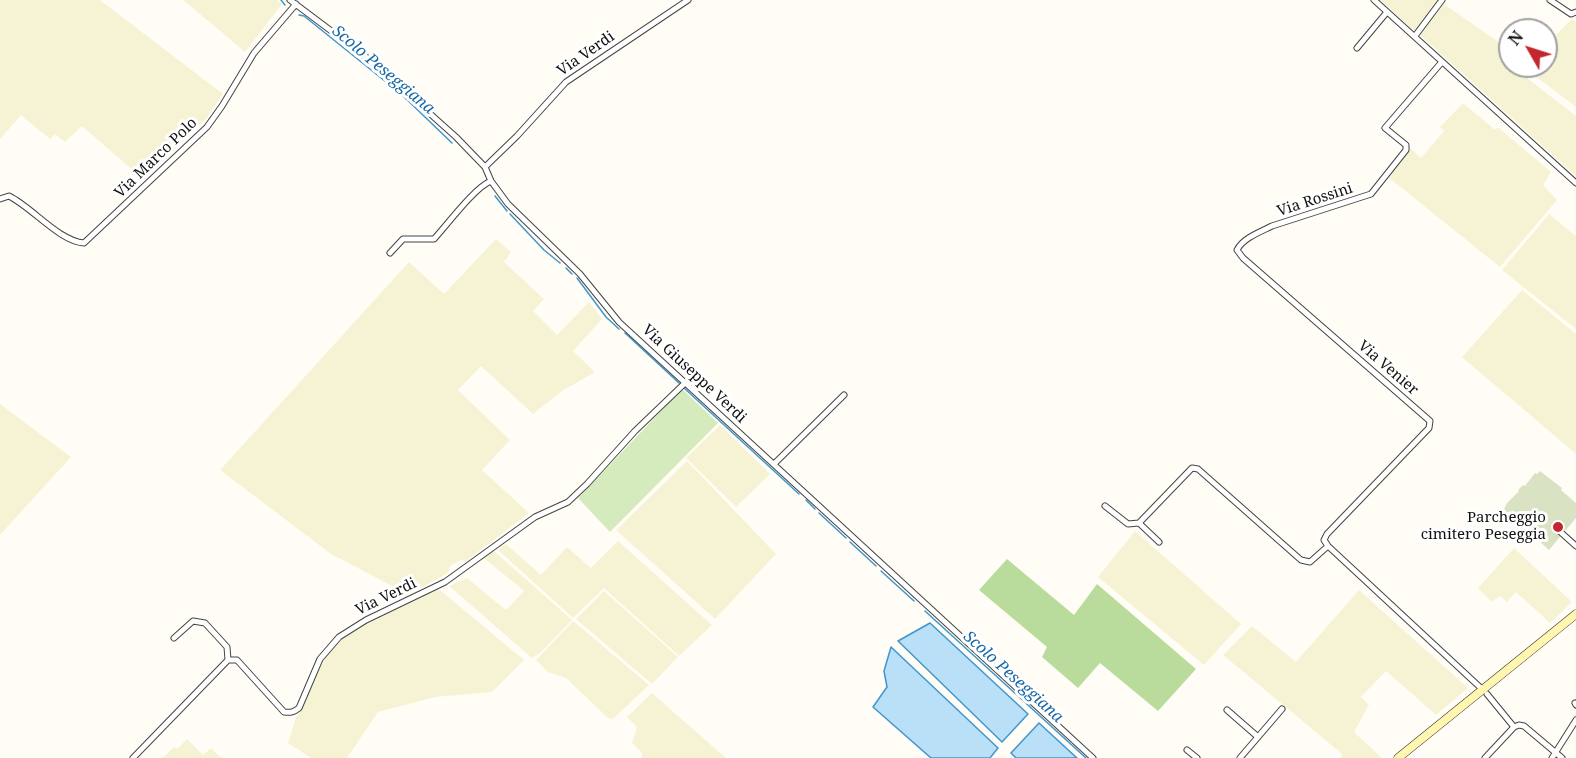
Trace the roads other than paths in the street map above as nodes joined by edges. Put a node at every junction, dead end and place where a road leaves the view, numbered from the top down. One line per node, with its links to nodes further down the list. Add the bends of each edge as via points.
1 (688, 0): 11 (street, Via Verdi, via 566,81)
2 (1374, 0): 6 (street)
3 (1442, 0): 8 (street)
4 (1550, 0): 7 (street, via 1565,12)
5 (293, 2): 11 (street, Via Giuseppe Verdi, via 370,60); 14 (street, Via Marco Polo, via 254,53 207,127 84,243 73,242 9,196)
6 (1387, 12): 8 (street); 9 (street)
7 (1576, 12)
8 (1414, 36): 10 (street)
9 (1357, 48)
10 (1441, 63): 13 (street); 15 (street, Via Rossini, via 1385,128 1406,150 1371,194)
11 (485, 167): 12 (street, Via Giuseppe Verdi)
12 (491, 181): 16 (street, via 434,239 403,239); 17 (street, Via Giuseppe Verdi, via 508,204 580,274 619,322)
13 (1576, 183)
14 (0, 200)
15 (1272, 226): 24 (street, Via Venier, via 1239,245 1237,250 1243,258 1431,424 1327,534 1324,540)
16 (390, 254)
17 (685, 383): 19 (street, Via Giuseppe Verdi); 28 (street, Via Verdi, via 568,502 535,518 445,582 366,620 339,638 321,659 296,711 284,712 237,660)
18 (844, 395): 19 (street)
19 (774, 464): 38 (street, Via Giuseppe Verdi)
20 (1105, 506): 21 (street, via 1128,524)
21 (1139, 523): 23 (street); 24 (street, via 1192,468 1198,469 1301,560 1310,562)
22 (1556, 528): 25 (street)
23 (1159, 542)
24 (1328, 546): 29 (street)
25 (1576, 546)
26 (1576, 614): 29 (main road)
27 (174, 638): 28 (street, via 194,621 205,623 227,647)
28 (228, 660): 37 (street)
29 (1485, 692): 33 (street); 41 (main road)
30 (1282, 709): 34 (street)
31 (1227, 710): 34 (street)
32 (1576, 720): 36 (street)
33 (1514, 727): 36 (street, via 1524,726); 42 (street)
34 (1258, 737): 40 (street)
35 (1187, 750): 39 (street)
36 (1554, 755): 43 (street)
37 (133, 758)
38 (1093, 758)
39 (1197, 758)
40 (1240, 758)
41 (1398, 758)
42 (1485, 758)
43 (1563, 758)

